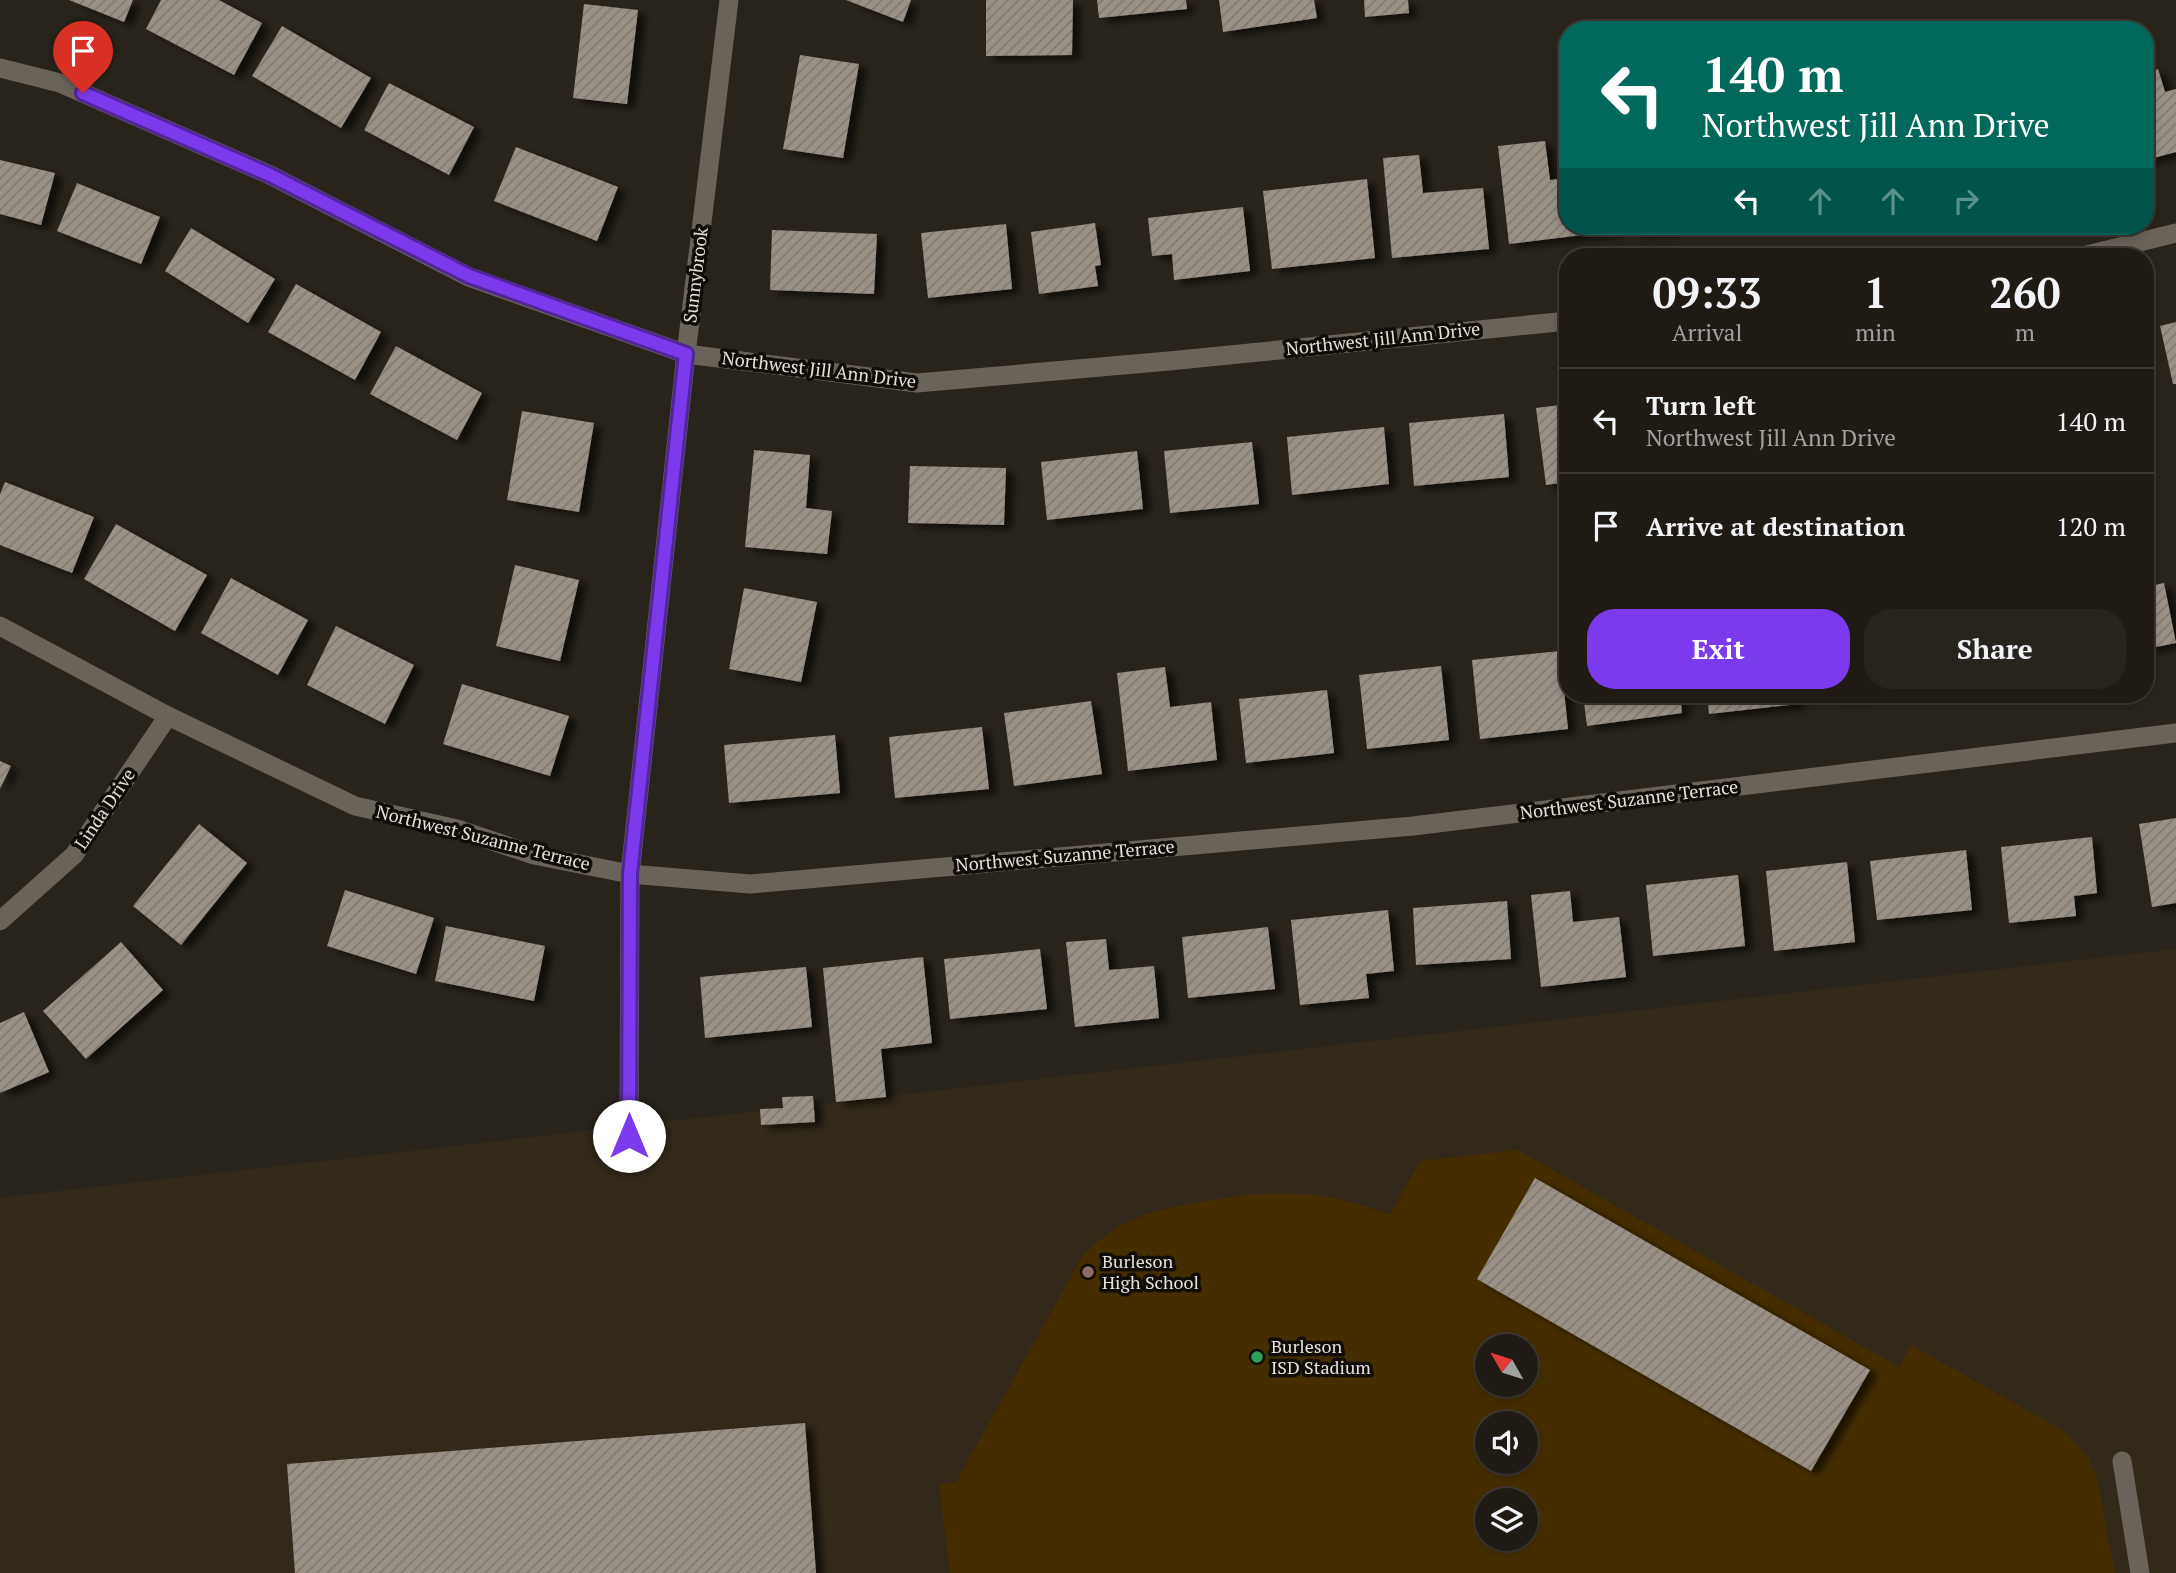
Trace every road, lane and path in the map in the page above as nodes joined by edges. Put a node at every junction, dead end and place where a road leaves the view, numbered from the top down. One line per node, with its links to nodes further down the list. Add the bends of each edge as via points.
1 (729, 0): 6 (street, Sunnybrook)
2 (0, 68): 6 (street, Northwest Jill Ann Drive, via 60,83 270,175 469,276)
3 (2176, 233): 4 (street)
4 (2115, 248)
5 (1559, 322): 6 (street, Northwest Jill Ann Drive, via 917,383)
6 (686, 354): 10 (street, Sunnybrook)
7 (0, 626): 8 (street, Northwest Suzanne Terrace)
8 (168, 716): 10 (street, Northwest Suzanne Terrace, via 355,806 457,829 534,855); 11 (street, Linda Drive, via 74,855)
9 (2176, 733): 10 (street, Northwest Suzanne Terrace, via 1413,827 750,884)
10 (630, 874): 12 (street, Sunnybrook)
11 (0, 921)
12 (629, 1136)
13 (2122, 1461): 14 (street)
14 (2140, 1573)

